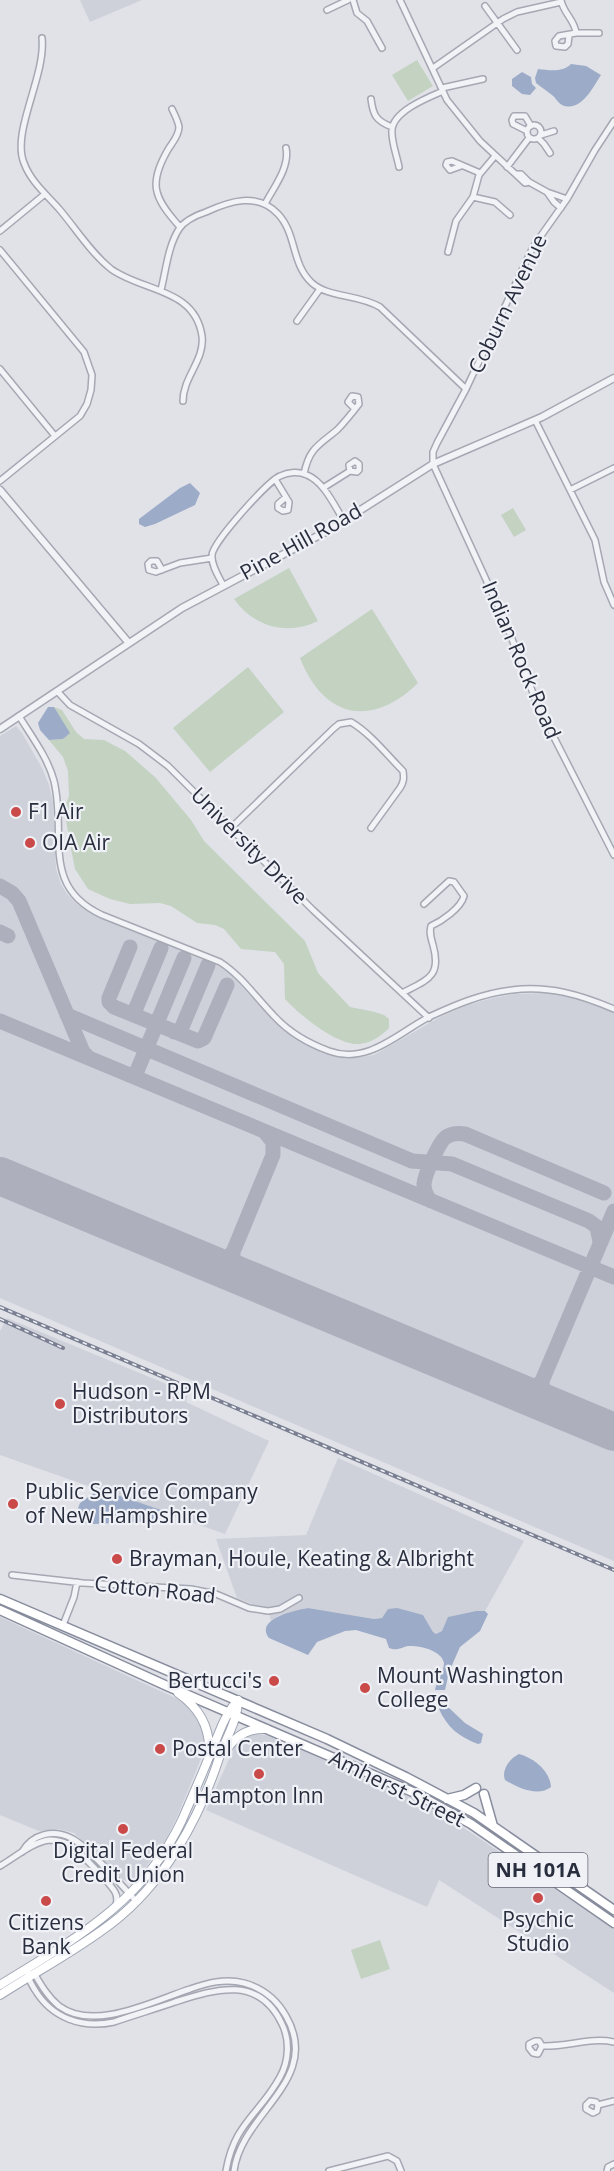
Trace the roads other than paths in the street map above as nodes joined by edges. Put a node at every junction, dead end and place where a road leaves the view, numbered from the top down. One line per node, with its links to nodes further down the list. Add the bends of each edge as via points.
1 (351, 0): 5 (street); 11 (street)
2 (400, 0): 13 (street)
3 (561, 1): 6 (street, via 517,12); 7 (street)
4 (485, 6): 6 (street)
5 (327, 10)
6 (499, 22): 12 (street); 13 (street)
7 (576, 33): 8 (street); 9 (street)
8 (599, 33)
9 (569, 36)
10 (42, 38): 33 (street, via 42,57 21,152 26,169)
11 (382, 48)
12 (517, 50)
13 (433, 68): 15 (street)
14 (483, 79): 15 (street)
15 (443, 89): 20 (street, via 412,104); 27 (street, via 459,116)
16 (371, 99): 20 (street, via 375,117)
17 (172, 109): 39 (street, via 178,132 158,170 156,189)
18 (614, 121): 35 (street, Coburn Avenue)
19 (531, 126): 21 (street); 21 (street, via 525,116 514,116 513,124); 23 (street, via 538,127)
20 (392, 127): 29 (street)
21 (526, 131): 24 (street)
22 (554, 131): 23 (street)
23 (539, 137): 24 (street); 26 (street)
24 (529, 138): 30 (street)
25 (286, 148): 36 (street, via 286,165)
26 (550, 153)
27 (495, 156): 30 (street); 31 (street)
28 (461, 166): 31 (street)
29 (399, 167)
30 (507, 167): 32 (street)
31 (480, 173): 34 (street)
32 (548, 192): 35 (street); 37 (street)
33 (45, 194): 40 (street); 44 (street, via 106,265)
34 (473, 197): 38 (street, via 495,202); 42 (street, via 456,221)
35 (567, 198): 37 (street, Coburn Avenue)
36 (265, 204): 39 (street, via 232,201); 43 (street, via 278,213 299,267)
37 (561, 208): 48 (street, Coburn Avenue, via 532,247)
38 (510, 215)
39 (180, 227): 44 (street)
40 (0, 231)
41 (0, 250): 52 (street, via 90,363 87,405 80,416)
42 (448, 252)
43 (320, 289): 45 (street); 48 (street, via 364,299 380,307)
44 (161, 290): 49 (street, via 176,296 193,313 202,337 201,354)
45 (297, 321)
46 (0, 369): 52 (street)
47 (614, 378): 51 (street, Pine Hill Road)
48 (466, 389): 53 (street, Coburn Avenue, via 433,452)
49 (183, 401)
50 (355, 409): 56 (street, via 313,449)
51 (535, 420): 53 (street, Pine Hill Road); 61 (street)
52 (55, 436): 58 (street)
53 (433, 464): 63 (street, Pine Hill Road); 74 (street, Indian Rock Road, via 505,621 538,706)
54 (614, 468): 61 (street)
55 (350, 471): 59 (street)
56 (304, 474): 57 (street, via 288,473); 59 (street)
57 (274, 479): 62 (street); 64 (street, via 222,536)
58 (0, 481)
59 (322, 488): 63 (street)
60 (0, 490): 68 (street)
61 (570, 490): 67 (street, via 595,540)
62 (286, 497)
63 (344, 520): 66 (street, Pine Hill Road)
64 (212, 558): 65 (street); 66 (street)
65 (162, 570)
66 (223, 585): 68 (street, Pine Hill Road)
67 (614, 606)
68 (128, 642): 69 (street, Pine Hill Road)
69 (57, 690): 70 (street, Pine Hill Road); 72 (street, University Drive, via 70,705 153,753)
70 (19, 716): 71 (street, Pine Hill Road); 78 (street, via 43,755 54,783 65,882 71,893 91,910 220,962 286,1027 333,1052 359,1054 372,1050)
71 (0, 729)
72 (231, 827): 73 (street, via 339,724 351,722 404,776 400,788); 76 (street, University Drive)
73 (371, 828)
74 (614, 855)
75 (424, 904): 76 (street, via 449,881 464,896 462,902 431,926 437,964 433,974)
76 (402, 993): 78 (street, University Drive)
77 (614, 1008): 78 (street, via 568,992 512,989 469,1000)
78 (429, 1018)
79 (12, 1575): 80 (street, Cotton Road)
80 (77, 1582): 81 (street, Cotton Road, via 191,1589 268,1611); 84 (street, Cotton Road)
81 (299, 1598)
82 (0, 1599): 84 (highway, Amherst Street / NH 101A)
83 (0, 1610): 85 (highway, Amherst Street / NH 101A)
84 (63, 1625): 86 (highway, Amherst Street / NH 101A)
85 (167, 1686): 87 (highway, Amherst Street / NH 101A); 89 (main road, via 187,1700 202,1718 209,1740)
86 (238, 1700): 87 (main road); 93 (highway, Amherst Street / NH 101A, via 361,1754)
87 (232, 1714): 88 (highway, Amherst Street / NH 101A); 89 (main road); 90 (main road)
88 (268, 1730): 90 (main road, via 249,1730 236,1737); 100 (highway, Amherst Street / NH 101A, via 442,1806)
89 (207, 1763): 97 (main road, via 169,1845)
90 (216, 1767): 97 (main road, via 174,1853 151,1885)
91 (476, 1788): 93 (highway)
92 (484, 1794): 94 (highway)
93 (447, 1798): 94 (highway, Amherst Street / NH 101A)
94 (493, 1826): 99 (highway, Amherst Street / NH 101A)
95 (22, 1852): 96 (street); 97 (street, via 27,1844 44,1834 70,1837); 98 (street, via 50,1840 68,1844 114,1890)
96 (0, 1866)
97 (133, 1898): 98 (main road); 101 (main road, via 105,1929)
98 (114, 1910): 101 (main road)
99 (614, 1910)
100 (614, 1923)
101 (30, 1973): 102 (main road); 103 (main road); 110 (street, via 46,2005 62,2017 87,2024 114,2022 227,1988 247,1991 269,2005 285,2029 285,2065 240,2132); 111 (street, via 60,2006 91,2017 225,1981 261,1990 279,2004 293,2034 293,2067 285,2085 245,2138)
102 (0, 1985)
103 (0, 1995)
104 (614, 2042): 105 (street, via 595,2040)
105 (542, 2046)
106 (614, 2102): 107 (street)
107 (598, 2105)
108 (614, 2164): 114 (street)
109 (357, 2168): 112 (street); 113 (street, via 392,2157)
110 (226, 2171)
111 (234, 2171)
112 (329, 2171)
113 (401, 2171)
114 (607, 2171)

